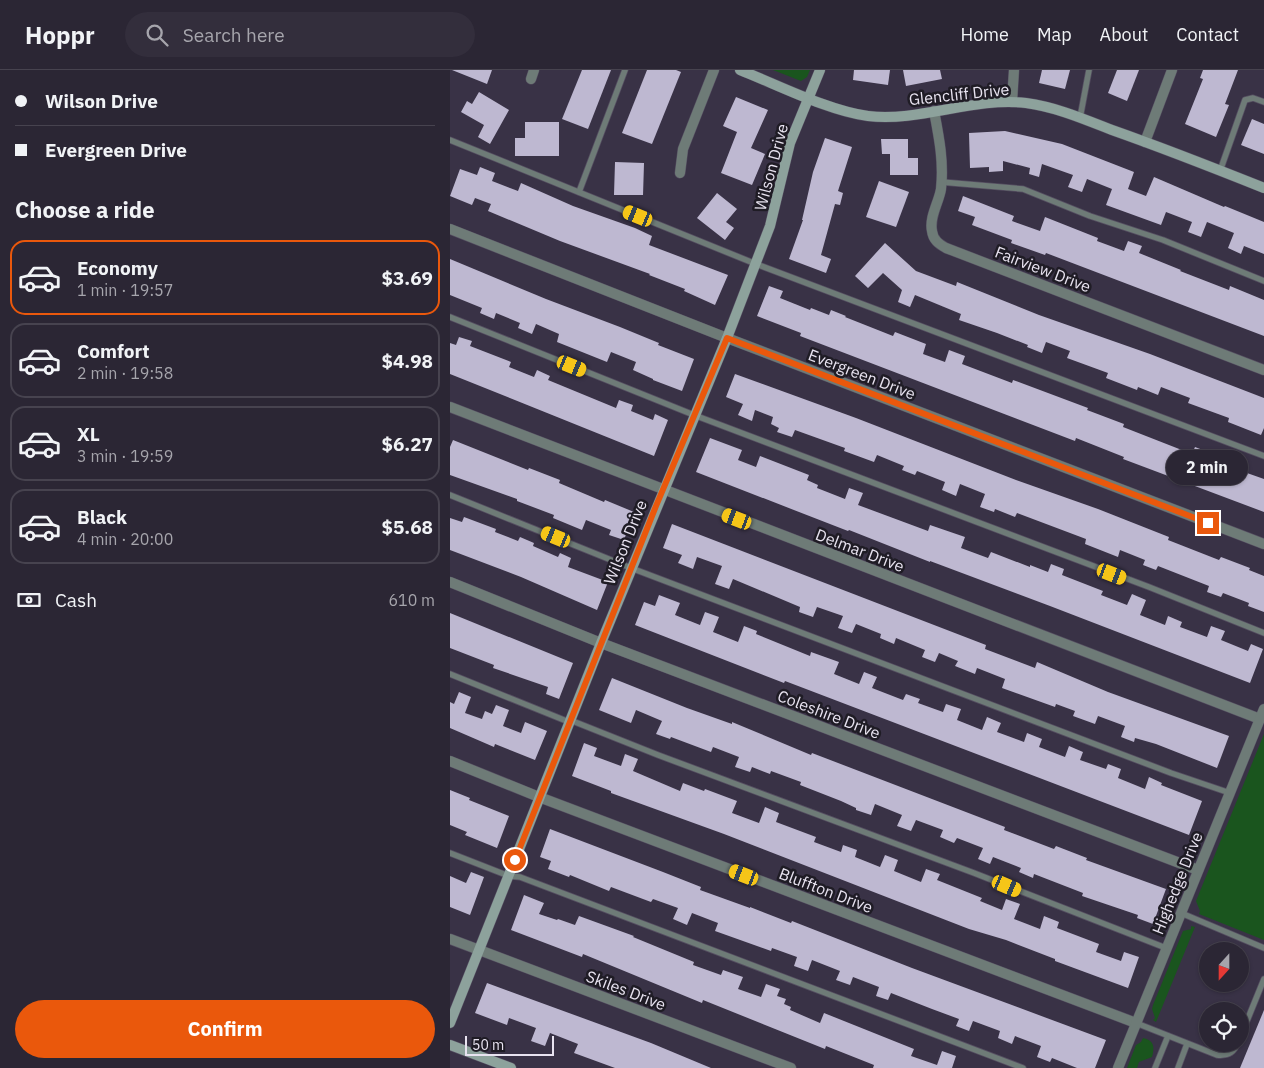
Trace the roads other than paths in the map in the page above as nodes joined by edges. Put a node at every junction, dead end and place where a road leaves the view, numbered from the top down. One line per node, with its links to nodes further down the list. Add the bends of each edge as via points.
1 (625, 70): 19 (lane)
2 (714, 70): 16 (street, via 683,150)
3 (740, 70): 8 (street, Glencliff Drive)
4 (820, 70): 8 (street, Wilson Drive)
5 (1014, 70): 9 (street)
6 (1090, 70): 12 (lane)
7 (1172, 70): 14 (street)
8 (809, 98): 11 (street, Glencliff Drive, via 869,116); 21 (street, Wilson Drive, via 790,143 773,218)
9 (1012, 102): 11 (street, Glencliff Drive); 12 (street, Glencliff Drive, via 1042,106)
10 (1264, 102): 15 (lane, via 1253,98 1245,100)
11 (934, 111): 17 (street, Fairview Drive, via 941,147)
12 (1080, 118): 14 (street, Glencliff Drive)
13 (450, 140): 19 (lane)
14 (1145, 142): 15 (street, Glencliff Drive)
15 (1220, 171): 18 (street, Glencliff Drive)
16 (680, 173)
17 (941, 182): 22 (lane, via 1023,189); 25 (street, Fairview Drive, via 932,230 936,242 946,248)
18 (1264, 188)
19 (579, 192): 21 (lane)
20 (450, 229): 24 (street, Evergreen Drive)
21 (756, 264): 24 (street, Wilson Drive); 28 (lane)
22 (1264, 281)
23 (450, 317): 27 (lane)
24 (727, 338): 27 (street, Wilson Drive); 31 (street, Evergreen Drive)
25 (1264, 370)
26 (450, 407): 29 (street, Delmar Drive)
27 (694, 415): 29 (street, Wilson Drive); 34 (lane)
28 (1264, 456)
29 (663, 490): 32 (street, Wilson Drive); 38 (street, Delmar Drive)
30 (450, 495): 32 (lane)
31 (1264, 544)
32 (631, 568): 35 (street, Wilson Drive); 41 (lane)
33 (450, 582): 35 (street, Coleshire Drive)
34 (1264, 633)
35 (601, 643): 39 (street, Wilson Drive); 44 (street, Coleshire Drive)
36 (450, 674): 39 (lane)
37 (1264, 709): 38 (street, Highedge Drive)
38 (1260, 719): 41 (street, Highedge Drive)
39 (570, 721): 42 (street, Wilson Drive); 48 (lane)
40 (450, 761): 42 (street, Bluffton Drive)
41 (1230, 793): 44 (street, Highedge Drive)
42 (539, 797): 45 (street, Wilson Drive); 54 (street, Bluffton Drive)
43 (450, 852): 45 (lane)
44 (1198, 870): 46 (street, Highedge Drive)
45 (508, 876): 50 (street, Wilson Drive); 63 (lane, via 520,877)
46 (1181, 913): 48 (street, Highedge Drive); 49 (lane)
47 (450, 939): 50 (street, Skiles Drive)
48 (1166, 948): 54 (street, Highedge Drive)
49 (1264, 948)
50 (478, 950): 53 (street, Wilson Drive); 62 (street, Skiles Drive)
51 (1264, 979): 52 (lane)
52 (1249, 1016)
53 (450, 1023)
54 (1136, 1023): 55 (lane); 64 (street, Highedge Drive)
55 (1168, 1036): 56 (lane); 65 (lane)
56 (1188, 1044): 58 (lane); 66 (lane)
57 (450, 1045): 61 (street)
58 (1199, 1048)
59 (1209, 1052): 60 (lane, via 1224,1056)
60 (1230, 1052)
61 (508, 1068)
62 (791, 1068)
63 (1023, 1068)
64 (1118, 1068)
65 (1155, 1068)
66 (1178, 1068)

